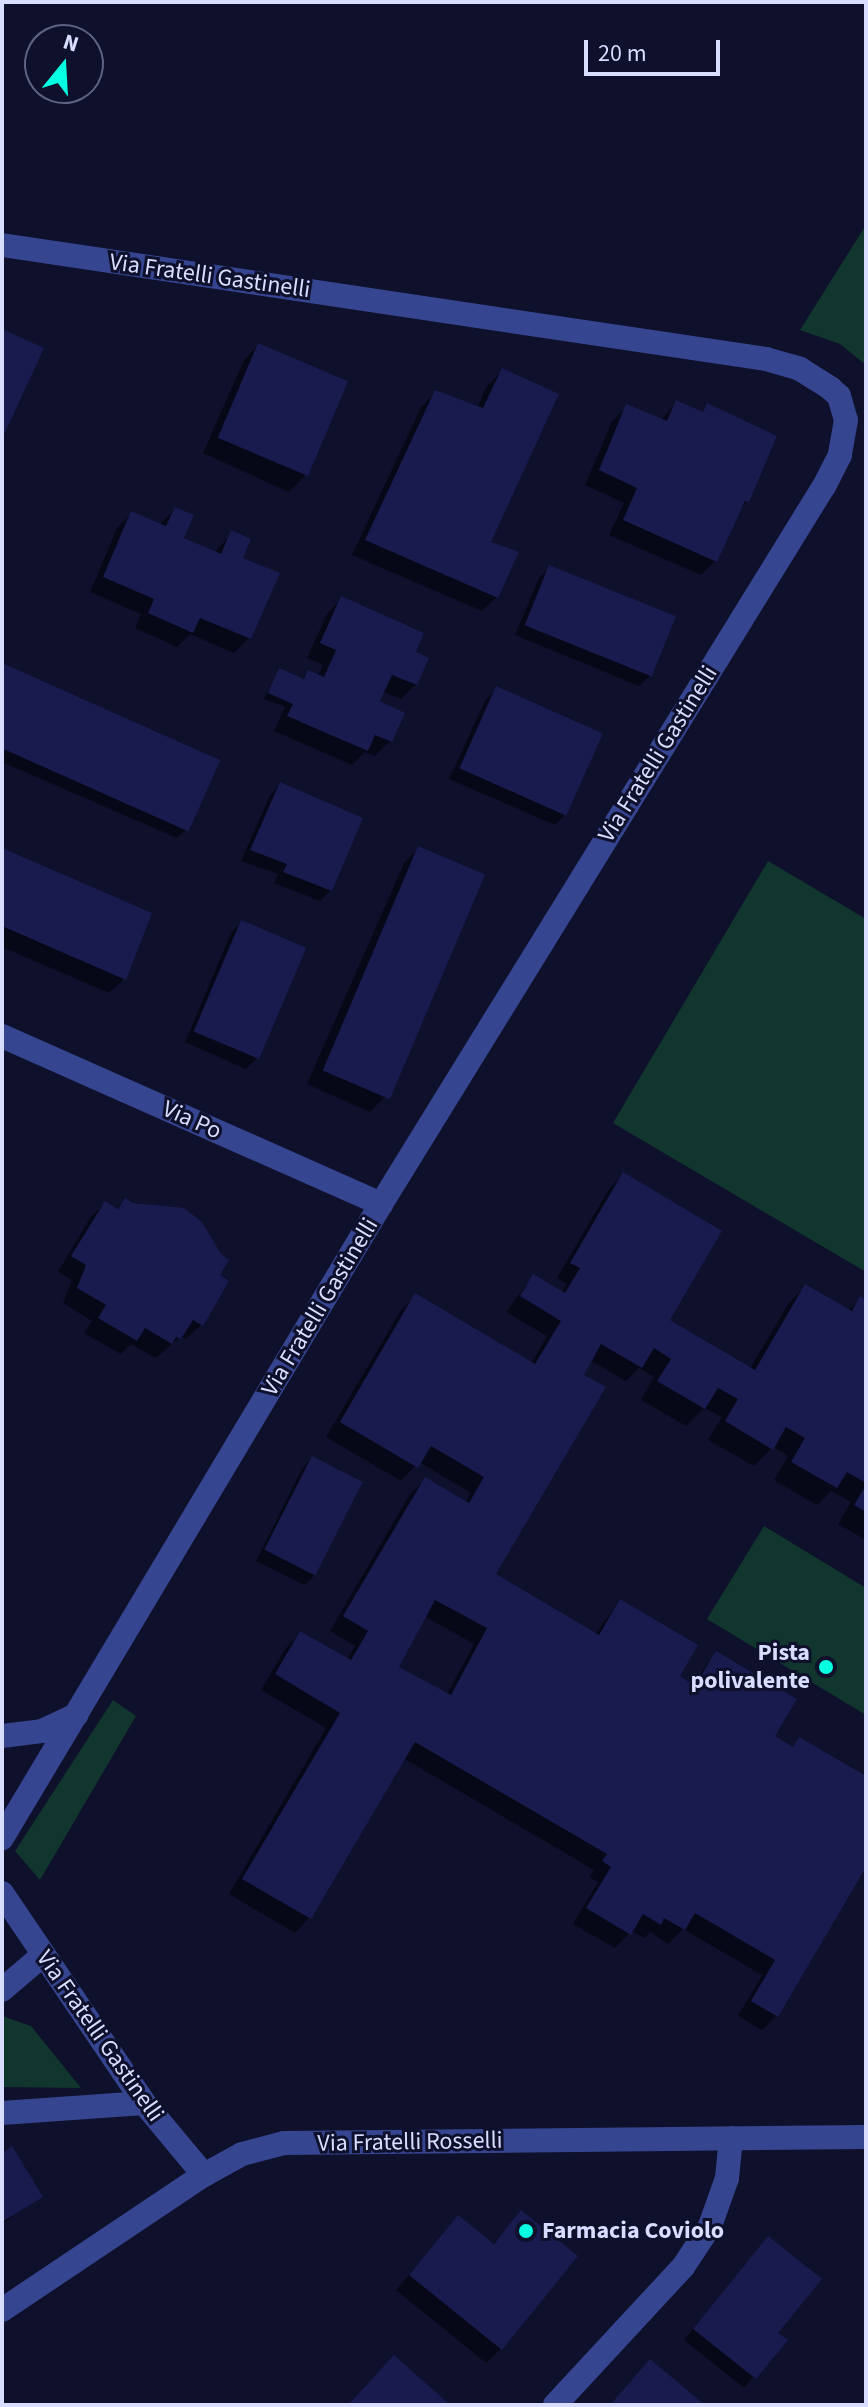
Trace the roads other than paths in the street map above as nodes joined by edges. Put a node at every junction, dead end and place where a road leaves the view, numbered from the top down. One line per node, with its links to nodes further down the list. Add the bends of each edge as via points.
1 (2, 245): 3 (street, Via Fratelli Gastinelli, via 766,359 811,374 839,396 846,420 844,443 824,486)
2 (2, 1036): 3 (street, Via Po)
3 (381, 1204): 4 (street, Via Fratelli Gastinelli)
4 (76, 1715): 5 (street, via 42,1731); 6 (street, Via Fratelli Gastinelli)
5 (2, 1736)
6 (2, 1838)
7 (2, 1893): 8 (street, Via Fratelli Gastinelli)
8 (43, 1955): 9 (street); 10 (street, Via Fratelli Gastinelli)
9 (2, 1990)
10 (144, 2103): 11 (street); 14 (street, Via Fratelli Gastinelli)
11 (2, 2113)
12 (866, 2137): 13 (street, Via Fratelli Rosselli)
13 (731, 2138): 14 (street, Via Fratelli Rosselli, via 284,2143 242,2154); 16 (street, via 727,2178 710,2226 683,2267)
14 (204, 2175): 15 (street, Via Fratelli Rosselli)
15 (2, 2310)
16 (555, 2405)

